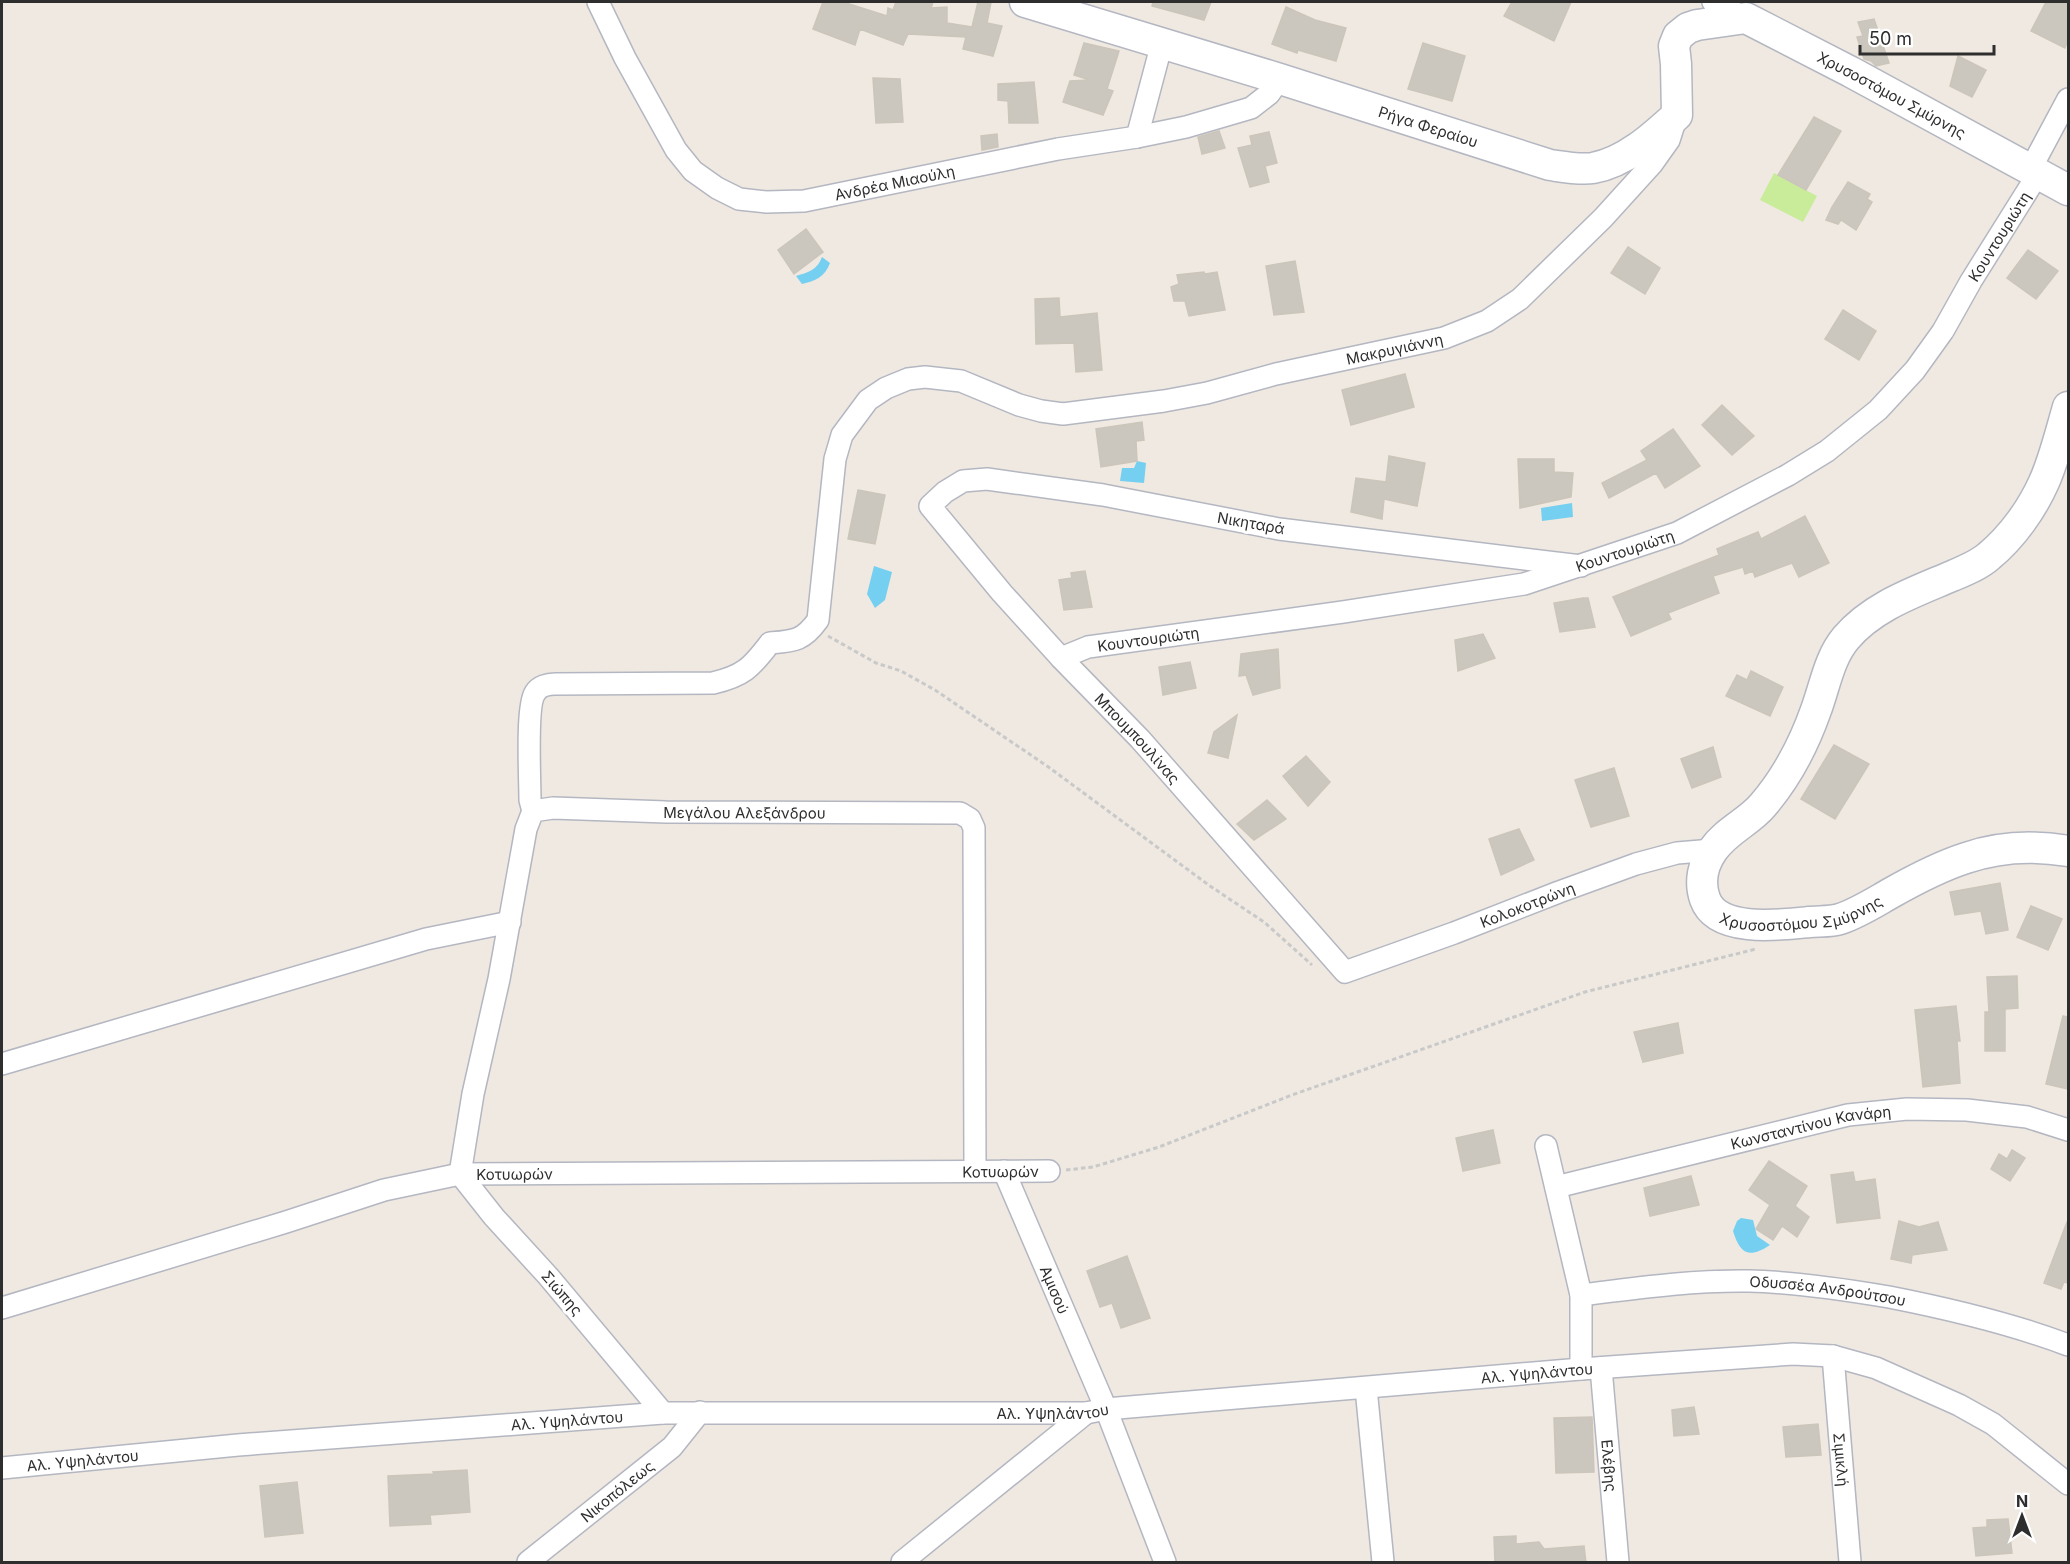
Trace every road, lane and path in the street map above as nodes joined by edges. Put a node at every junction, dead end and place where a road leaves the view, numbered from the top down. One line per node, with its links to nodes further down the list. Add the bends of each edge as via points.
1 (598, 2): 9 (street, Ανδρέα Μιαούλη, via 676,150 693,171 739,199 804,201 1058,149)
2 (1025, 2): 5 (street, Ρήγα Φεραίου)
3 (1713, 2): 4 (street, Χρυσοστόμου Σμύρνης)
4 (1746, 18): 8 (street, via 1697,25 1678,36 1674,46); 10 (street, Χρυσοστόμου Σμύρνης)
5 (1162, 43): 6 (street, Ρήγα Φεραίου); 9 (street)
6 (1280, 79): 8 (street, Ρήγα Φεραίου, via 1567,168 1592,168 1622,157); 9 (street, Ανδρέα Μιαούλη, via 1251,108)
7 (2068, 99): 10 (street, Κουντουριώτη)
8 (1677, 115): 15 (street, Μακρυγιάννη, via 1669,140 1652,164 1520,299 1487,321 1444,338 1207,393 1063,414 1019,405 961,381 925,377 886,388 868,400 842,435 835,459)
9 (1137, 137)
10 (2034, 172): 11 (street, Χρυσοστόμου Σμύρνης); 14 (street, Κουντουριώτη, via 1943,331 1915,370 1878,410 1827,451 1728,507 1677,533)
11 (2068, 190)
12 (2068, 407): 18 (street, Χρυσοστόμου Σμύρνης, via 2045,481 2009,536 1987,558 1893,602 1846,638 1834,657 1804,741 1775,791)
13 (930, 506): 14 (street, Νικηταρά, via 963,481 987,480 1104,495 1278,529); 16 (street, Μπουμπουλίνας)
14 (1581, 566): 16 (street, Κουντουριώτη, via 1524,584 1088,647)
15 (818, 620): 17 (street, via 809,632 792,641 770,643 734,679 712,683 555,684 538,689 531,704); 22 (path, via 829,637 934,690 1047,766 1264,922 1310,964 1332,974)
16 (1061, 658): 22 (street, Μπουμπουλίνας, via 1140,739)
17 (533, 812): 20 (street, via 526,830); 26 (street, Μεγάλου Αλεξάνδρου, via 553,808 960,813 970,819 974,828)
18 (1713, 850): 19 (street, Χρυσοστόμου Σμύρνης, via 1702,876 1710,910 1724,919 1767,925 1839,920 1964,858 1992,851 2043,847); 22 (street, Κολοκοτρώνη, via 1677,853 1636,864)
19 (2068, 851)
20 (510, 922): 23 (street, via 426,939); 29 (street)
21 (1757, 949): 28 (path, via 1585,992 1292,1095 1159,1147 1093,1167)
22 (1345, 972)
23 (2, 1064)
24 (2068, 1130): 30 (street, Κωνσταντίνου Κανάρη, via 2027,1117 1967,1110 1907,1109 1848,1114)
25 (1545, 1146): 30 (street, Ελέβης)
26 (975, 1171): 27 (street, Κοτυωρών); 29 (street, Κοτυωρών)
27 (1004, 1171): 28 (street, Κοτυωρών); 37 (street, Αμισού)
28 (1049, 1171)
29 (460, 1174): 32 (street, Κοτυωρών, via 384,1190); 39 (street, Σιώπης)
30 (1556, 1187): 31 (street, Ελέβης)
31 (1581, 1294): 33 (street, Οδυσσέα Ανδρούτσου, via 1697,1282 1799,1283 1968,1313); 35 (street, Ελέβης)
32 (2, 1308)
33 (2068, 1345)
34 (1833, 1356): 35 (street, Αλ. Υψηλάντου, via 1793,1354); 41 (street, Αλ. Υψηλάντου, via 1876,1368 1959,1405 1993,1424); 47 (street, Σιμικλή)
35 (1591, 1368): 36 (street, Αλ. Υψηλάντου); 46 (street, Ελέβης)
36 (1366, 1388): 37 (street, Αλ. Υψηλάντου); 45 (street)
37 (1096, 1411): 38 (street, Αλ. Υψηλάντου); 43 (street); 44 (street, Αμισού)
38 (700, 1412): 39 (street, Αλ. Υψηλάντου); 42 (street, Νικοπόλεως, via 672,1446)
39 (663, 1413): 40 (street, Αλ. Υψηλάντου, via 238,1445)
40 (2, 1468)
41 (2068, 1484)
42 (528, 1563)
43 (902, 1563)
44 (1165, 1563)
45 (1383, 1563)
46 (1618, 1563)
47 (1850, 1563)

